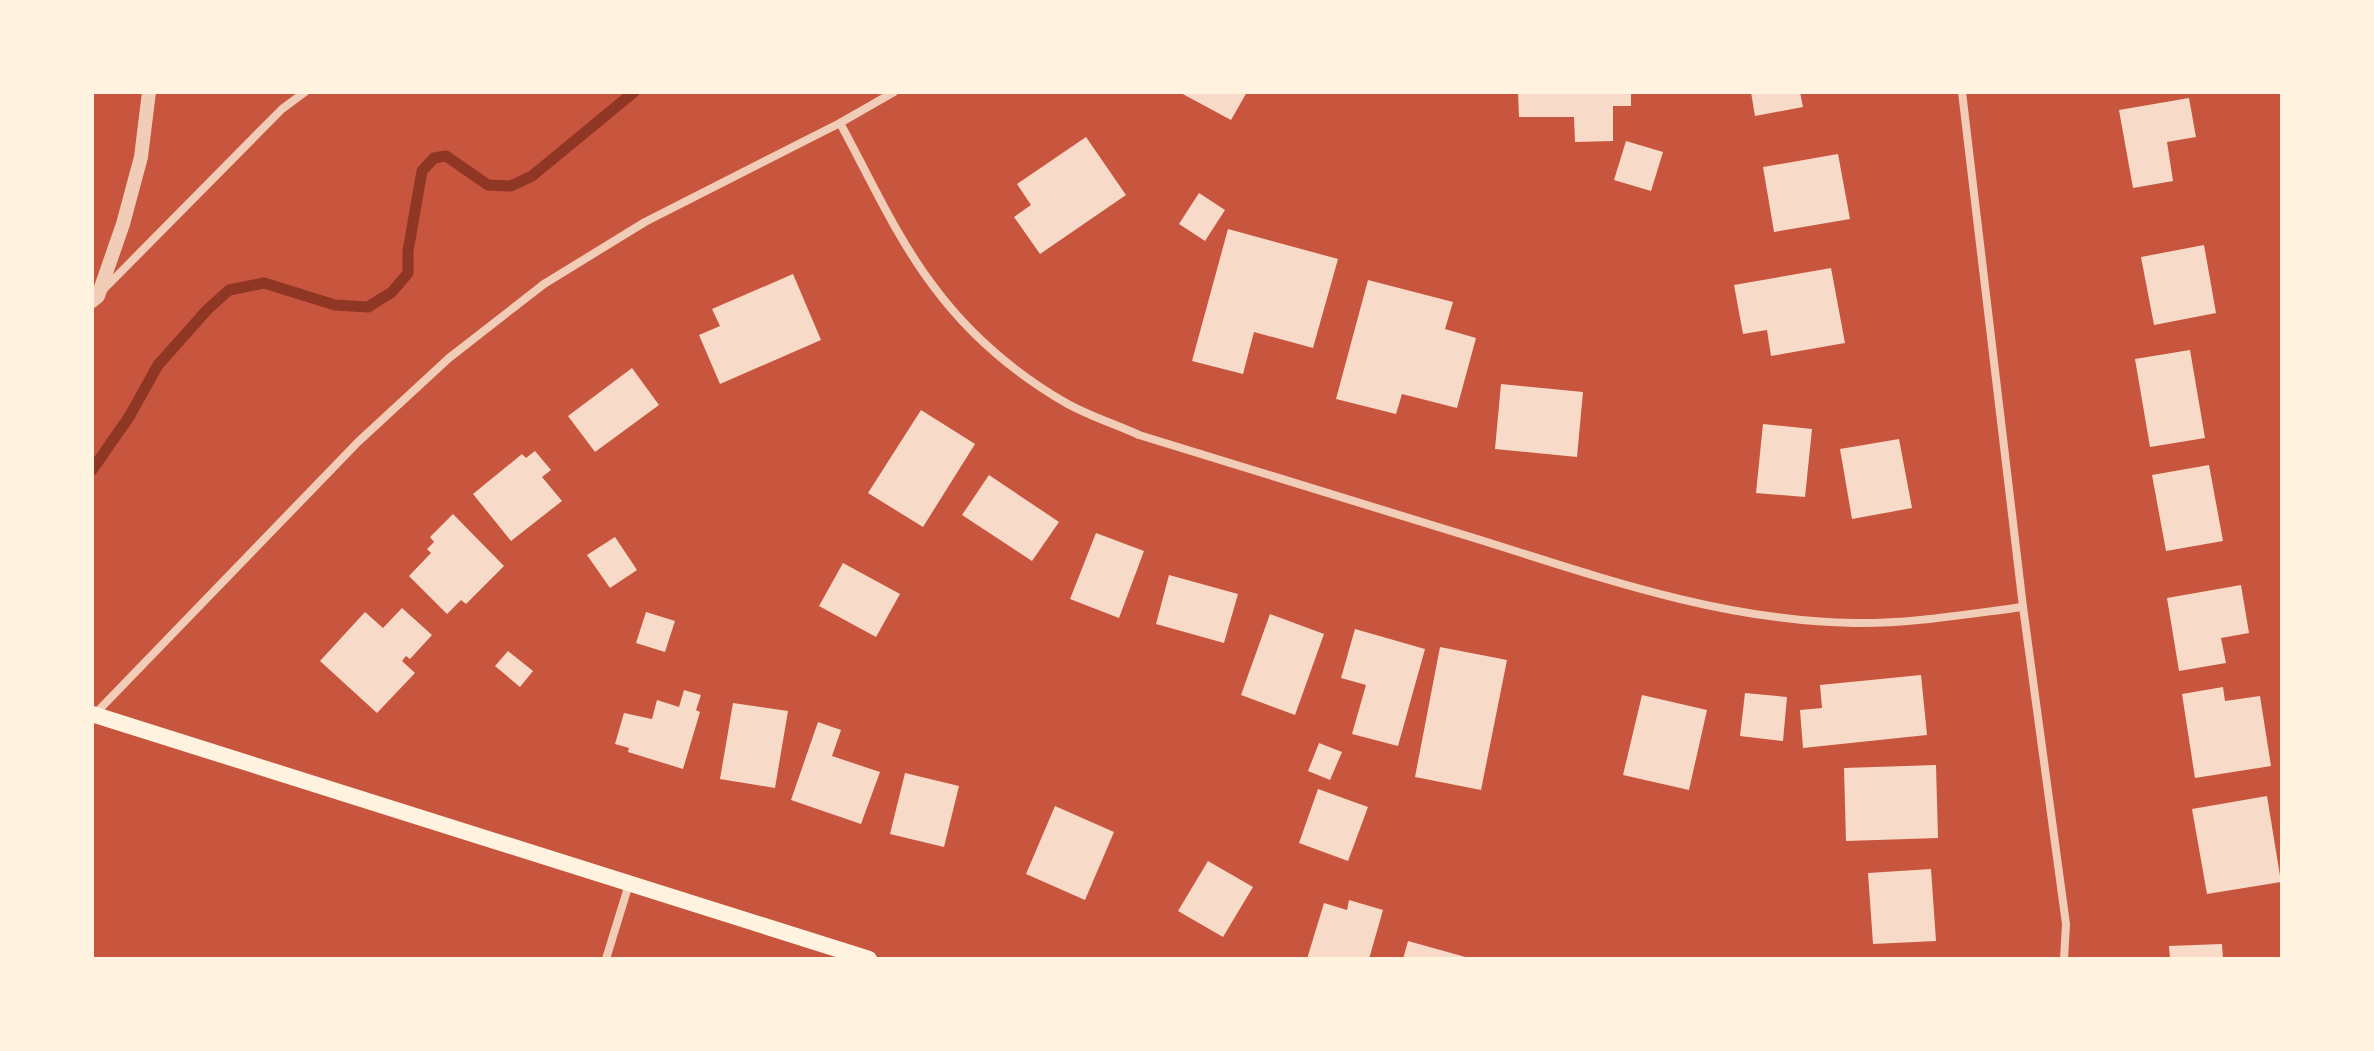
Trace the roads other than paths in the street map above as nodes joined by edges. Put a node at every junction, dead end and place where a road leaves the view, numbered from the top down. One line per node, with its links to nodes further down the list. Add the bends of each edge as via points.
1 (149, 92): 6 (street, via 137,171)
2 (305, 92): 6 (street, via 282,109)
3 (894, 92): 5 (street)
4 (1962, 92): 7 (street)
5 (840, 123): 7 (street, via 934,288 977,335 1020,373 1068,404 1139,435 1697,604 1854,623); 8 (street, via 645,222 544,284 449,358 358,442)
6 (95, 299)
7 (2023, 607): 12 (street, via 2066,924)
8 (93, 715): 9 (main road)
9 (629, 884): 10 (street); 11 (main road)
10 (606, 959)
11 (869, 959)
12 (2064, 959)

